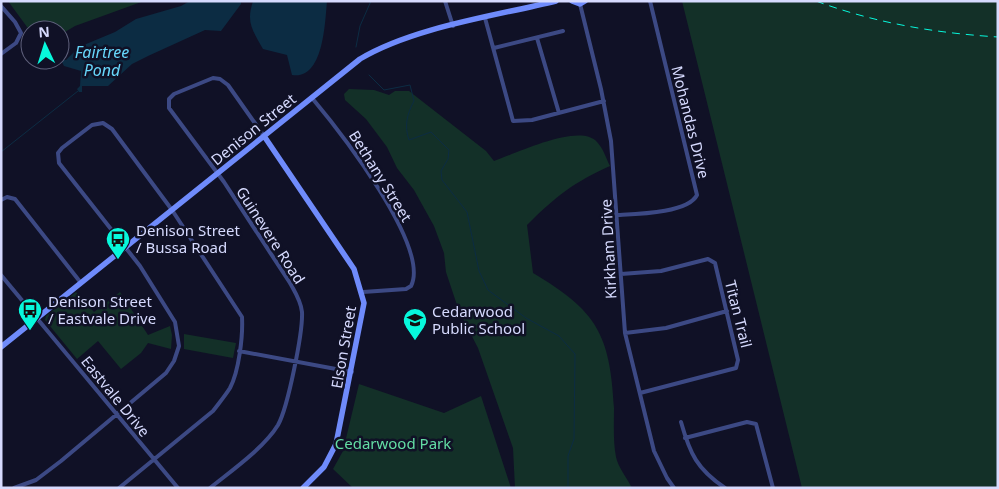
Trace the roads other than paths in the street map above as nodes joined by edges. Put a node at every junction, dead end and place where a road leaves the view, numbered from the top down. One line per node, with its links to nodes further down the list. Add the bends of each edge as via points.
1 (445, 1): 8 (street)
2 (556, 1): 7 (street, Denison Street)
3 (572, 1): 5 (street)
4 (650, 1): 20 (street, Mohandas Drive, via 696,195 689,204 655,212)
5 (582, 3): 14 (street, Kirkham Drive)
6 (1, 6): 12 (street, via 21,33 16,43)
7 (485, 18): 8 (street, Denison Street); 11 (street)
8 (453, 26): 13 (street, Denison Street, via 401,40 372,52)
9 (563, 32): 10 (street)
10 (537, 38): 11 (street); 15 (street)
11 (494, 48): 15 (street, via 513,121)
12 (1, 54)
13 (312, 98): 16 (street, Denison Street); 25 (street, Bethany Street, via 345,138 407,239 414,274 411,286)
14 (604, 101): 15 (street); 20 (street, Kirkham Drive)
15 (560, 113)
16 (264, 136): 17 (street, Denison Street); 17 (street, Guinevere Road, via 220,79 213,78 171,96 170,108); 25 (street, Elson Street, via 354,269)
17 (218, 174): 19 (street, Denison Street); 31 (street, Guinevere Road, via 298,297 302,311 301,331)
18 (1, 200): 24 (street, via 7,197 15,199)
19 (172, 210): 21 (street, Denison Street); 21 (street, via 112,129 103,122 92,125 62,148 58,157 64,172); 30 (street, via 242,317)
20 (618, 215): 22 (street, Kirkham Drive)
21 (127, 247): 24 (street, Denison Street); 34 (street, via 173,318 179,341 169,369)
22 (621, 274): 26 (street, Titan Trail, via 661,271 708,259 715,263); 28 (street, Kirkham Drive)
23 (1, 275): 27 (street, Eastvale Drive)
24 (81, 283): 27 (street, Denison Street)
25 (363, 292): 32 (street, Elson Street, via 362,321)
26 (727, 311): 28 (street, via 666,328); 33 (street, Titan Trail, via 738,360 736,368)
27 (38, 318): 29 (street, Denison Street); 34 (street, Eastvale Drive)
28 (625, 333): 33 (street, Kirkham Drive)
29 (1, 347)
30 (239, 352): 31 (street); 37 (street, via 230,387 214,411)
31 (294, 362): 32 (street); 41 (street, Guinevere Road, via 286,405 278,425 268,438)
32 (352, 372): 42 (street, Elson Street, via 336,444 324,467)
33 (640, 393): 43 (street, Kirkham Drive, via 654,451)
34 (116, 414): 37 (street, Eastvale Drive); 38 (street, via 36,480)
35 (681, 422): 36 (street)
36 (685, 438): 44 (street, via 696,462 708,477); 45 (street, via 747,422 756,424)
37 (154, 459): 39 (street); 40 (street, Eastvale Drive)
38 (14, 488)
39 (119, 488)
40 (178, 488)
41 (210, 488)
42 (303, 488)
43 (674, 488)
44 (725, 488)
45 (773, 488)

